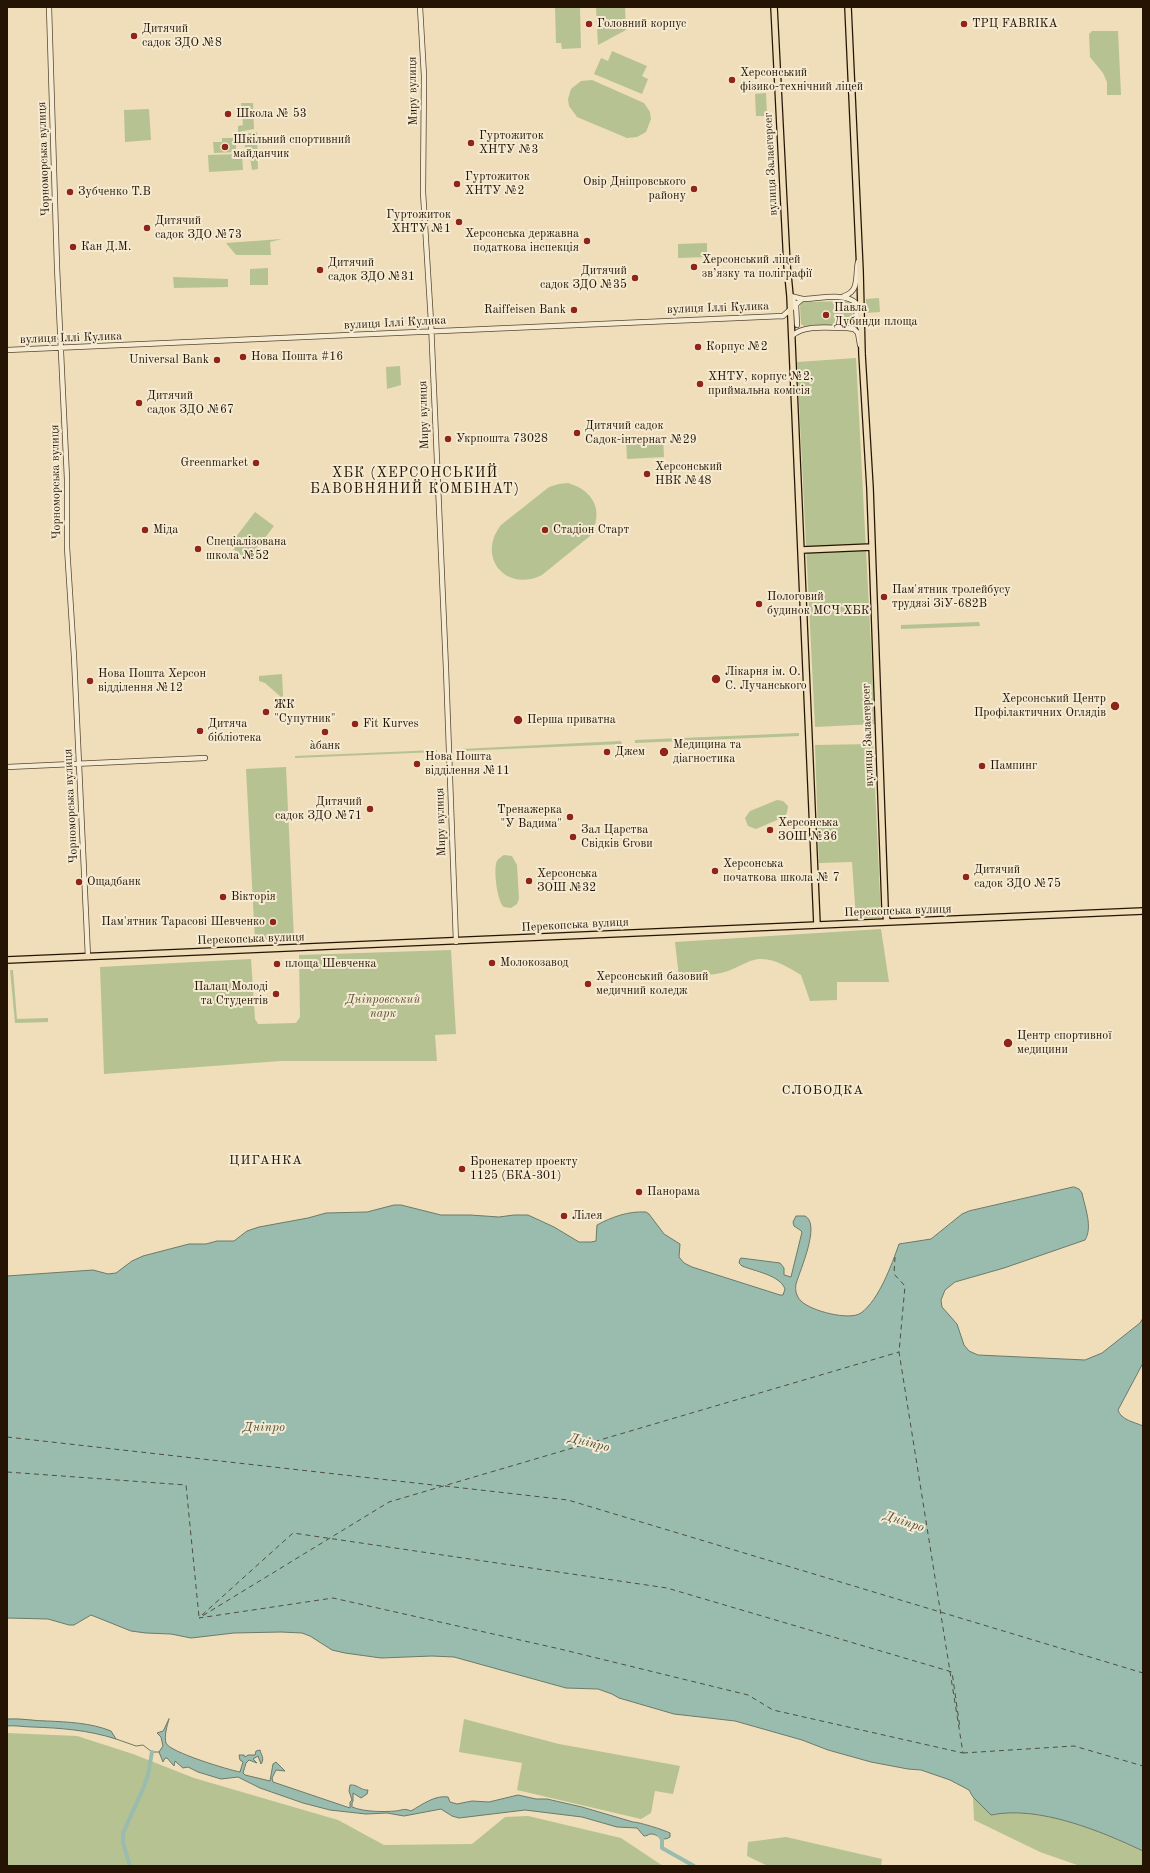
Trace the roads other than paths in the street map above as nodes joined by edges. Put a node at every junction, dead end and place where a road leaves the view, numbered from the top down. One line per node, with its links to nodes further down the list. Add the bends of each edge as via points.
1 (49, 7): 21 (street, Чорноморська вулиця)
2 (420, 7): 19 (street, Миру вулиця, via 424,76 423,192)
3 (774, 7): 6 (main road, вулиця Залаегерсег)
4 (848, 7): 5 (main road)
5 (859, 259): 7 (street, via 856,287 849,295); 12 (main road, вулиця Залаегерсег)
6 (790, 296): 8 (street); 9 (street); 10 (main road, вулиця Залаегерсег)
7 (842, 297): 8 (street); 14 (street, via 852,299 856,303)
8 (802, 298): 9 (street)
9 (796, 305): 10 (street); 15 (street)
10 (791, 310): 11 (street); 13 (main road, вулиця Залаегерсег)
11 (783, 316): 13 (street); 19 (street, вулиця Іллі Кулика)
12 (862, 316): 14 (street); 18 (main road, вулиця Залаегерсег)
13 (791, 322): 15 (street); 20 (main road, вулиця Залаегерсег)
14 (857, 322): 16 (street); 18 (street)
15 (797, 325): 17 (street)
16 (847, 328): 17 (street); 23 (street, via 858,333)
17 (804, 329): 20 (street, via 797,330)
18 (862, 330): 23 (main road, вулиця Залаегерсег)
19 (431, 331): 21 (street, вулиця Іллі Кулика); 32 (street, Миру вулиця)
20 (792, 336): 25 (main road)
21 (61, 348): 22 (street, вулиця Іллі Кулика); 27 (street, Чорноморська вулиця, via 67,479 67,547)
22 (7, 350)
23 (862, 354): 24 (main road, вулиця Залаегерсег)
24 (872, 547): 25 (main road); 30 (main road, вулиця Залаегерсег)
25 (802, 550): 31 (main road)
26 (205, 758): 27 (street)
27 (79, 762): 28 (street); 33 (street, Чорноморська вулиця)
28 (7, 767)
29 (1143, 911): 30 (main road, Перекопська вулиця)
30 (887, 922): 31 (main road, Перекопська вулиця)
31 (817, 925): 32 (main road, Перекопська вулиця)
32 (456, 942): 33 (main road, Перекопська вулиця)
33 (88, 957): 34 (main road, Перекопська вулиця)
34 (7, 960)

